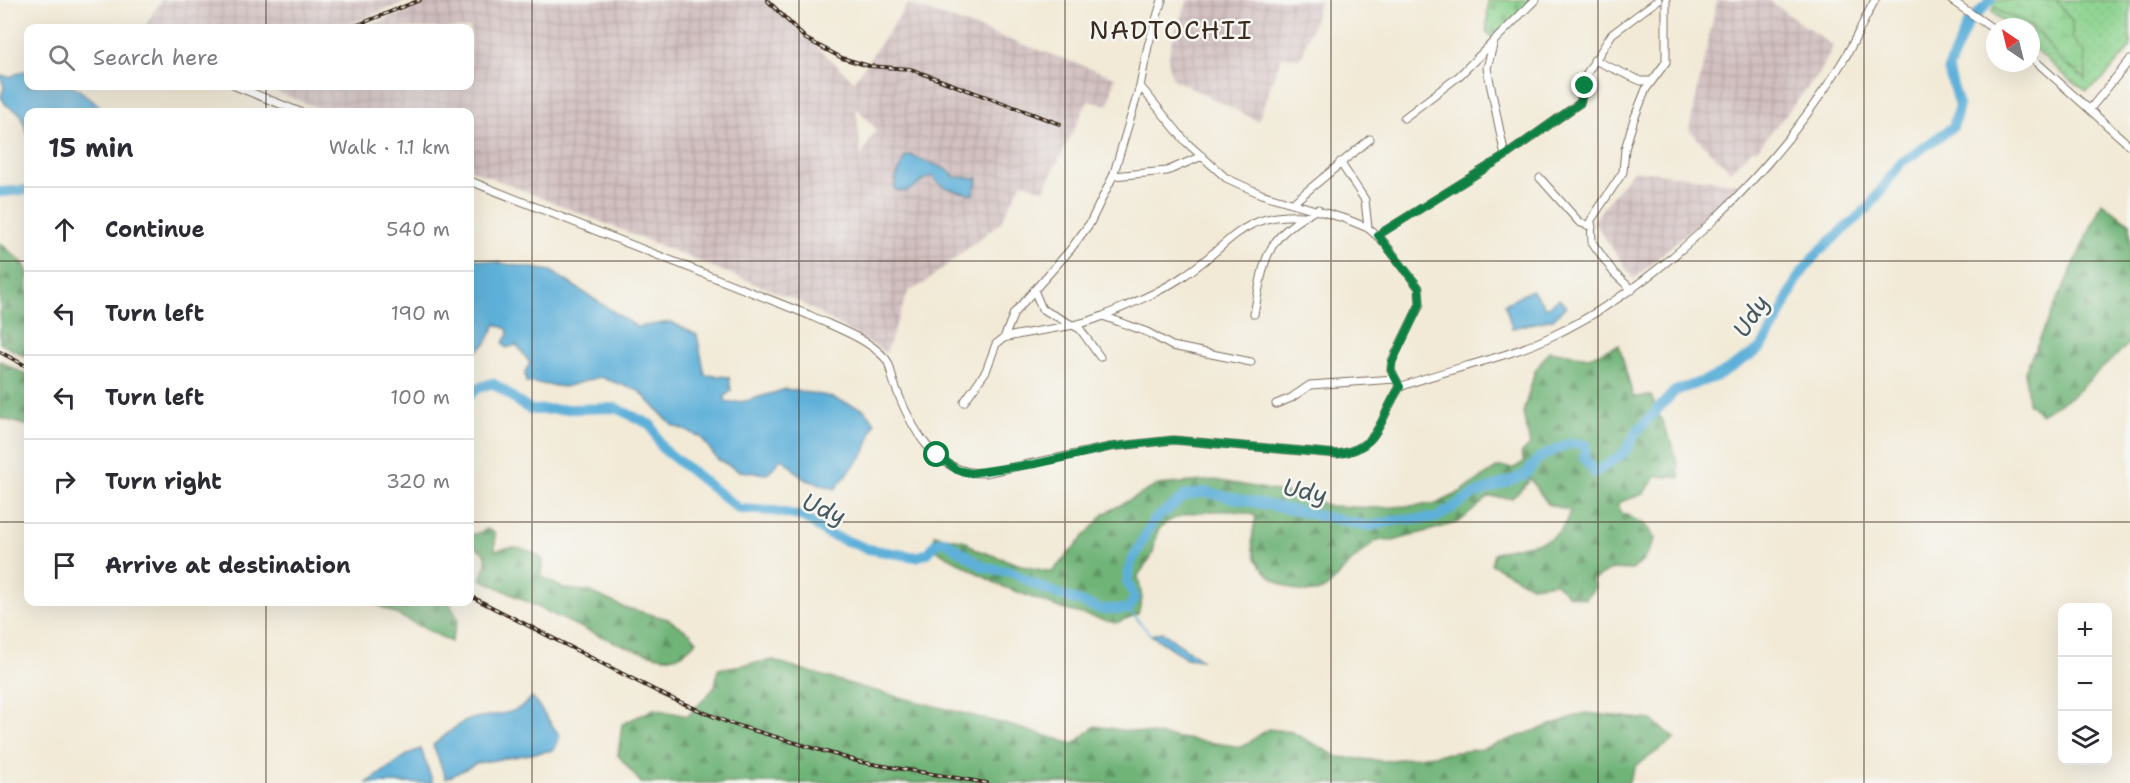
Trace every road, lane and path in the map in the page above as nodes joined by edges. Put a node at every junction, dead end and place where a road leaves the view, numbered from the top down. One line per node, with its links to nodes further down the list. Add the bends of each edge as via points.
1 (1161, 0): 13 (street)
2 (1535, 0): 8 (street)
3 (1658, 0): 9 (street, via 1612,34)
4 (1666, 0): 12 (street, via 1666,62)
5 (1875, 0): 33 (street, via 1842,63 1762,170)
6 (1953, 1): 7 (street)
7 (1986, 24)
8 (1495, 39): 17 (street, via 1445,88); 21 (street, via 1487,68)
9 (1594, 60): 12 (street, via 1641,81); 21 (street, via 1580,103)
10 (2130, 60): 16 (street)
11 (2040, 65): 16 (street)
12 (1651, 81): 29 (street, via 1629,132 1623,172 1591,220)
13 (1140, 87): 20 (street); 23 (street)
14 (245, 90): 15 (street)
15 (290, 108)
16 (2090, 109): 19 (street)
17 (1404, 118)
18 (1370, 139): 22 (street)
19 (2130, 146)
20 (1202, 156): 23 (street, via 1167,171); 26 (street, via 1226,178 1261,194)
21 (1505, 156): 31 (street)
22 (1340, 162): 26 (street); 30 (street, via 1365,200)
23 (1113, 176): 32 (street, via 1090,223)
24 (1540, 177): 29 (street, via 1579,222)
25 (474, 183): 41 (street, via 857,338 887,359 925,445 946,464 971,473 1132,443 1173,440 1349,453 1368,444)
26 (1294, 202): 27 (street)
27 (1318, 209): 28 (street); 30 (street)
28 (1303, 216): 34 (street, via 1276,237 1269,248); 35 (street, via 1279,215 1248,225 1183,277)
29 (1592, 227): 33 (street, via 1592,242)
30 (1368, 228): 31 (street)
31 (1378, 235): 40 (street, via 1419,288 1420,304 1392,362)
32 (1034, 290): 36 (street, via 1042,309); 37 (street, via 1014,313)
33 (1632, 290): 41 (street, via 1550,338)
34 (1254, 314)
35 (1104, 316): 36 (street); 39 (street, via 1173,346)
36 (1073, 324): 37 (street); 38 (street)
37 (1004, 338): 42 (street, via 996,344 986,371)
38 (1100, 357)
39 (1251, 362)
40 (1395, 379): 41 (street); 43 (street, via 1310,384)
41 (1400, 387)
42 (964, 402)
43 (1276, 404)

